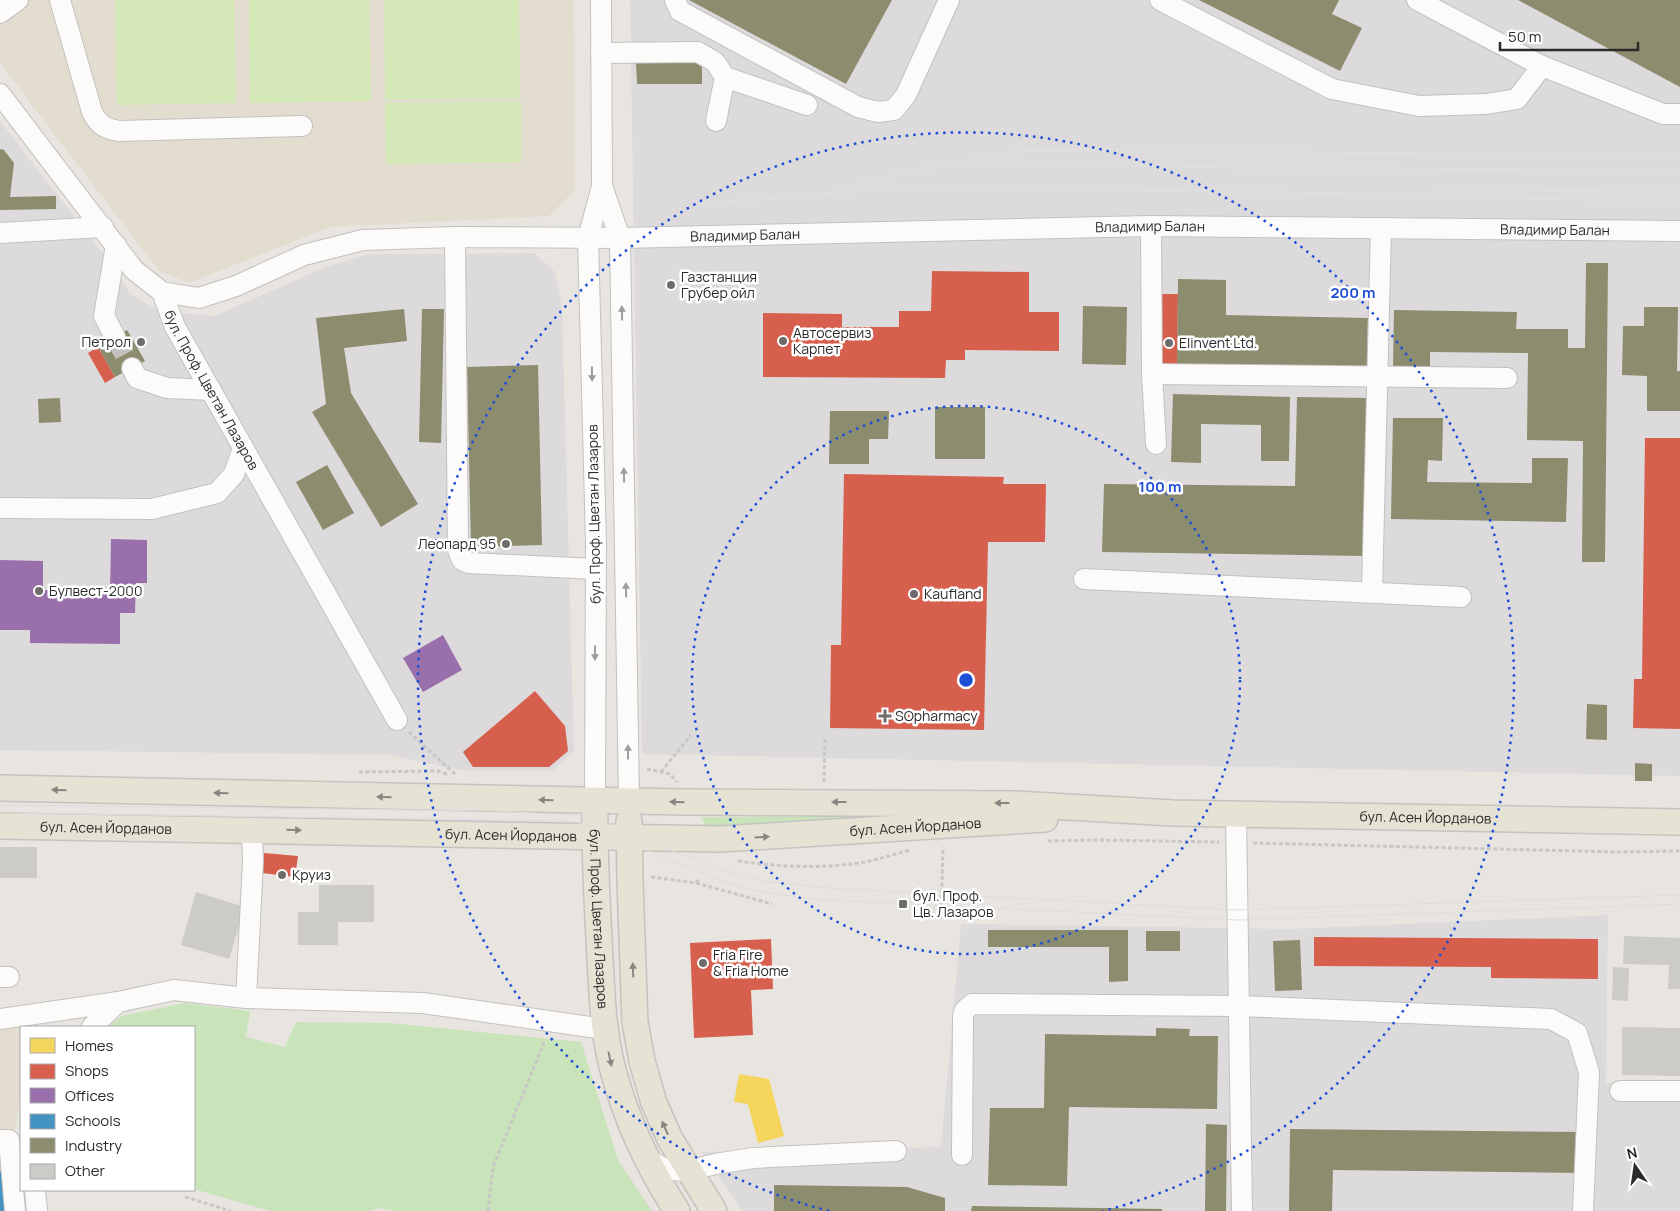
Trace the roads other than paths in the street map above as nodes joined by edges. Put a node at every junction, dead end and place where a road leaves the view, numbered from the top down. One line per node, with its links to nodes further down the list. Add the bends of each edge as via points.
1 (18, 0): 8 (street)
2 (60, 0): 16 (street, via 92,112 97,122 107,129)
3 (601, 0): 9 (street)
4 (675, 0): 5 (street, via 680,11 858,107 878,112 894,110 906,95)
5 (950, 0)
6 (1160, 0): 10 (street, via 1332,89 1419,106 1486,104 1517,99)
7 (1417, 0): 10 (street)
8 (0, 13)
9 (601, 53): 11 (street, via 698,52 715,62); 17 (street)
10 (1542, 66): 14 (street, via 1663,114)
11 (725, 77): 13 (street); 15 (street)
12 (0, 94): 19 (street, бул. Проф. Цветан Лазаров)
13 (806, 105)
14 (1680, 114)
15 (716, 121)
16 (302, 126)
17 (602, 186): 24 (street); 25 (street)
18 (1150, 226): 20 (street, Владимир Балан); 25 (street, Владимир Балан); 30 (street)
19 (103, 227): 22 (street); 26 (street, бул. Проф. Цветан Лазаров)
20 (1381, 228): 21 (street, Владимир Балан); 31 (street)
21 (1680, 232)
22 (0, 233)
23 (456, 237): 24 (street, бул. Проф. Цветан Лазаров); 27 (street, бул. Проф. Цветан Лазаров, via 363,240 304,255 236,286 199,298); 37 (street, via 458,550 462,560 469,563)
24 (588, 238): 25 (street, Владимир Балан); 37 (street, бул. Проф. Цветан Лазаров, one-way to 37)
25 (620, 238): 44 (street, one-way to 25)
26 (116, 245): 27 (street, бул. Проф. Цветан Лазаров, via 134,270); 28 (street, via 104,316)
27 (162, 292): 33 (street, бул. Проф. Цветан Лазаров, via 175,327)
28 (115, 337)
29 (132, 368): 33 (street, via 137,378 167,388)
30 (1152, 374): 31 (street); 34 (street)
31 (1377, 377): 32 (street); 39 (street)
32 (1507, 378)
33 (211, 390): 35 (street, бул. Проф. Цветан Лазаров)
34 (1156, 444)
35 (243, 448): 36 (street, via 234,474 217,493 152,509); 41 (street, бул. Проф. Цветан Лазаров)
36 (0, 508)
37 (595, 569): 43 (street, бул. Проф. Цветан Лазаров, one-way to 43)
38 (1084, 579): 39 (street)
39 (1372, 592): 40 (street)
40 (1461, 597)
41 (397, 720)
42 (0, 788): 43 (main road, бул. Асен Йорданов, one-way to 42)
43 (595, 801): 44 (main road, бул. Асен Йорданов); 50 (main road, бул. Проф. Цветан Лазаров)
44 (629, 801): 45 (main road, бул. Асен Йорданов, one-way to 44, via 1015,804); 51 (main road)
45 (1173, 813): 46 (main road, бул. Асен Йорданов); 51 (main road, бул. Асен Йорданов, one-way to 45, via 729,838)
46 (1236, 814): 47 (main road, бул. Асен Йорданов); 54 (street)
47 (1680, 822)
48 (0, 826): 49 (main road, бул. Асен Йорданов)
49 (252, 830): 50 (main road, бул. Асен Йорданов, one-way to 50); 52 (street)
50 (594, 836): 51 (main road, бул. Асен Йорданов); 57 (main road, бул. Проф. Цветан Лазаров)
51 (630, 837): 64 (main road, one-way to 51, via 654,1103 635,1022)
52 (246, 998): 53 (street, via 174,990); 57 (street, via 422,1003)
53 (118, 1002): 55 (street); 56 (street)
54 (1240, 1006): 62 (street, via 972,1004 963,1016); 70 (street); 71 (street, via 1551,1018 1577,1033 1589,1072)
55 (0, 1019)
56 (93, 1026)
57 (604, 1030): 63 (main road, бул. Проф. Цветан Лазаров, one-way to 63, via 612,1069)
58 (1620, 1091): 59 (street)
59 (1680, 1091)
60 (0, 1140): 66 (street, via 9,1140)
61 (896, 1151): 64 (street, via 753,1158)
62 (962, 1155)
63 (648, 1160): 64 (street, via 668,1170); 68 (main road, бул. Проф. Цветан Лазаров)
64 (688, 1171): 69 (main road)
65 (35, 1191): 67 (street)
66 (16, 1211)
67 (37, 1211)
68 (677, 1211)
69 (714, 1211)
70 (1242, 1211)
71 (1583, 1211)

